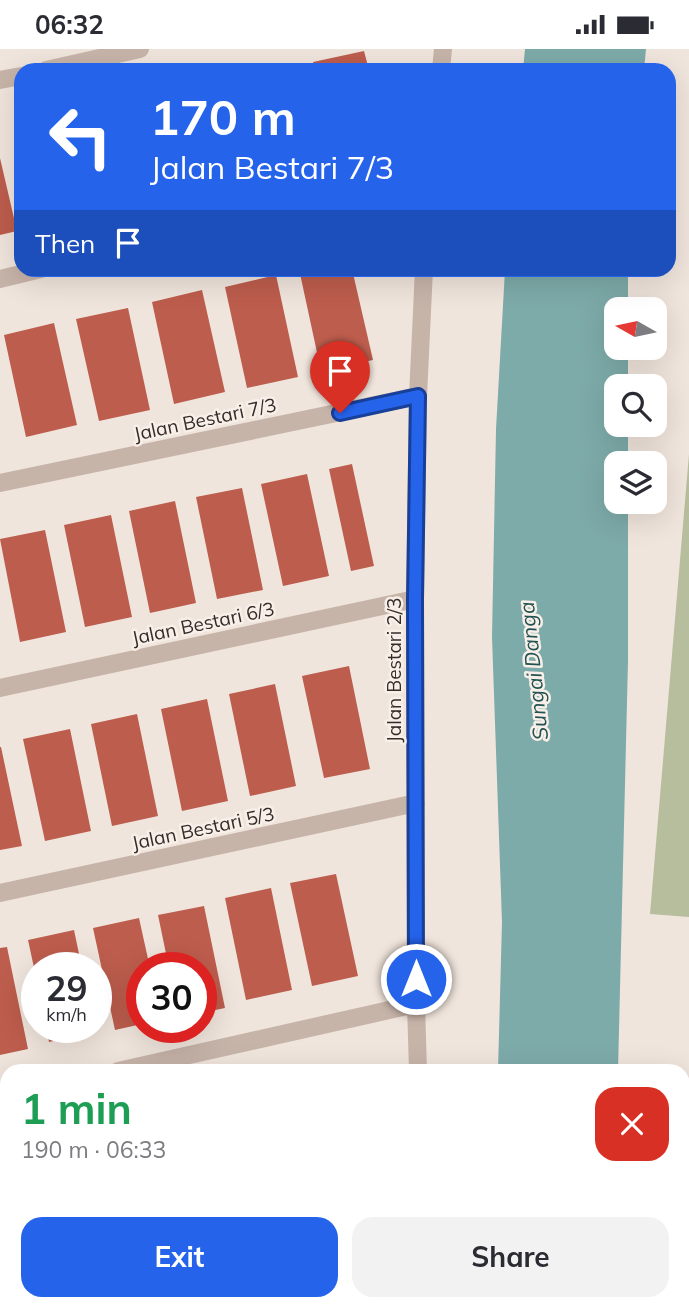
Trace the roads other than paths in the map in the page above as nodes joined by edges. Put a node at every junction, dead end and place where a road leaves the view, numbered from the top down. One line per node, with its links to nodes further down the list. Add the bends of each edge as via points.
1 (140, 49): 2 (street)
2 (77, 63)
3 (424, 277): 4 (street, Jalan Bestari 2/3)
4 (418, 396): 5 (street, Jalan Bestari 7/3); 6 (street, Jalan Bestari 2/3)
5 (0, 483)
6 (415, 599): 7 (street, Jalan Bestari 6/3); 8 (street, Jalan Bestari 2/3)
7 (0, 688)
8 (415, 803): 9 (street, Jalan Bestari 5/3); 10 (street, Jalan Bestari 2/3)
9 (0, 893)
10 (416, 1004): 11 (street); 12 (street, Jalan Bestari 2/3)
11 (149, 1064)
12 (418, 1064)

